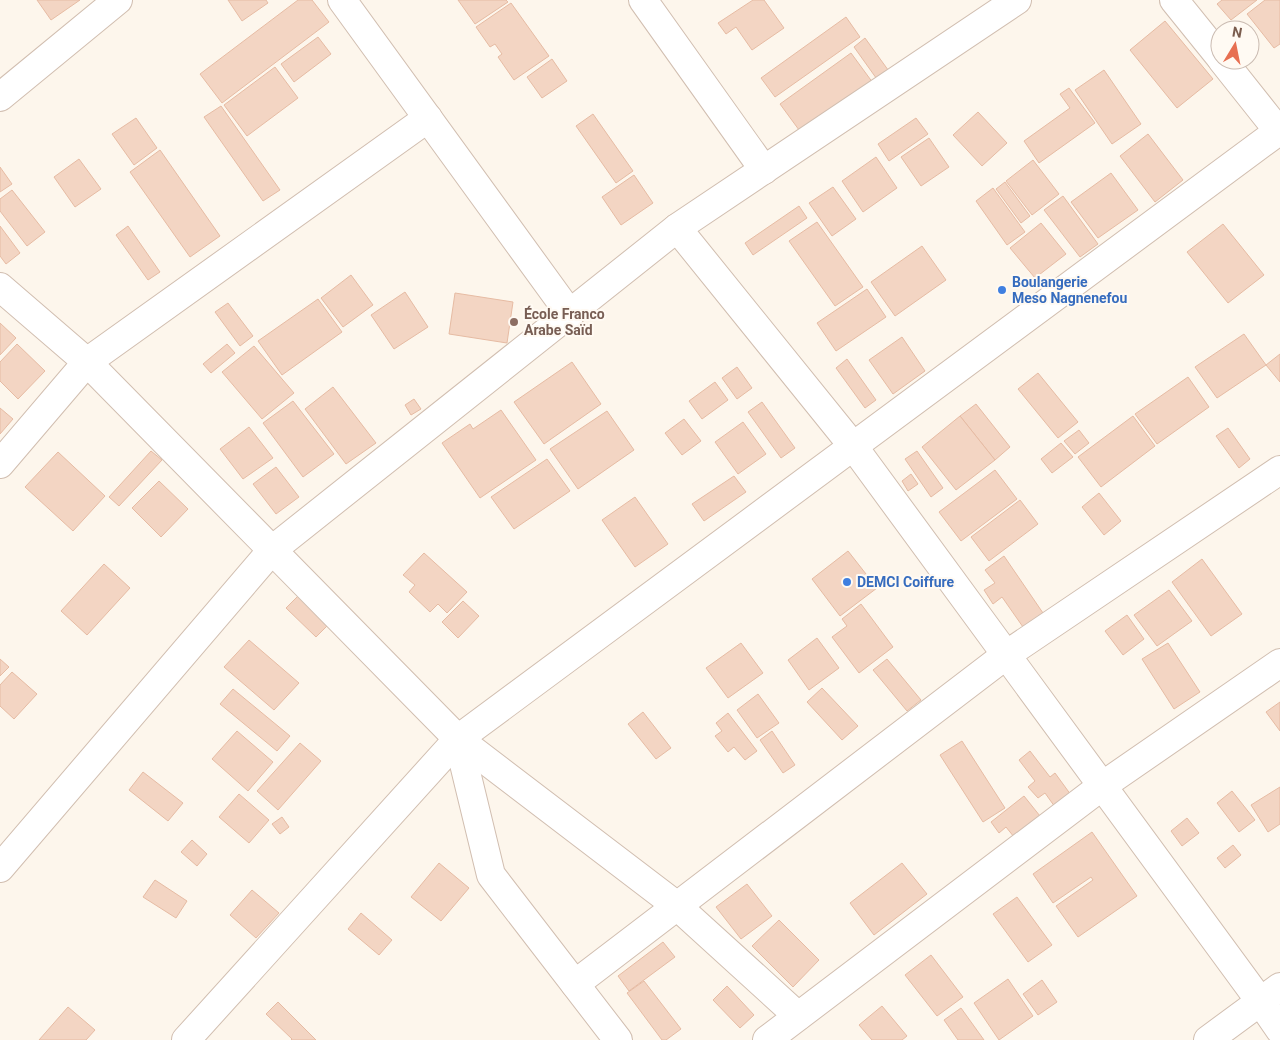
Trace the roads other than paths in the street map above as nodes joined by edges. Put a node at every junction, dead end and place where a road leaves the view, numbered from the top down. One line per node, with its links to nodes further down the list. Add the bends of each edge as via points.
1 (118, 0): 8 (street)
2 (342, 0): 9 (street)
3 (643, 0): 11 (street)
4 (1017, 0): 11 (street)
5 (1174, 0): 6 (street)
6 (1210, 45)
7 (1230, 70): 10 (street)
8 (0, 97)
9 (428, 118): 14 (street); 15 (street)
10 (1280, 131): 16 (street)
11 (764, 170): 12 (street)
12 (678, 228): 14 (street); 16 (street)
13 (0, 287): 15 (street)
14 (570, 314): 19 (street)
15 (87, 362): 17 (street); 19 (street)
16 (853, 446): 20 (street); 22 (street)
17 (0, 464)
18 (1280, 470): 20 (street)
19 (272, 550): 22 (street); 24 (street)
20 (1006, 655): 23 (street); 25 (street)
21 (1280, 663): 23 (street)
22 (458, 739): 25 (street); 26 (street, via 491,875); 30 (street)
23 (1102, 786): 27 (street); 28 (street)
24 (0, 868)
25 (677, 906): 26 (street); 28 (street)
26 (575, 984): 31 (street)
27 (1270, 994): 29 (street); 33 (street)
28 (798, 1016): 32 (street)
29 (1280, 1030)
30 (186, 1040)
31 (618, 1040)
32 (767, 1040)
33 (1208, 1040)

